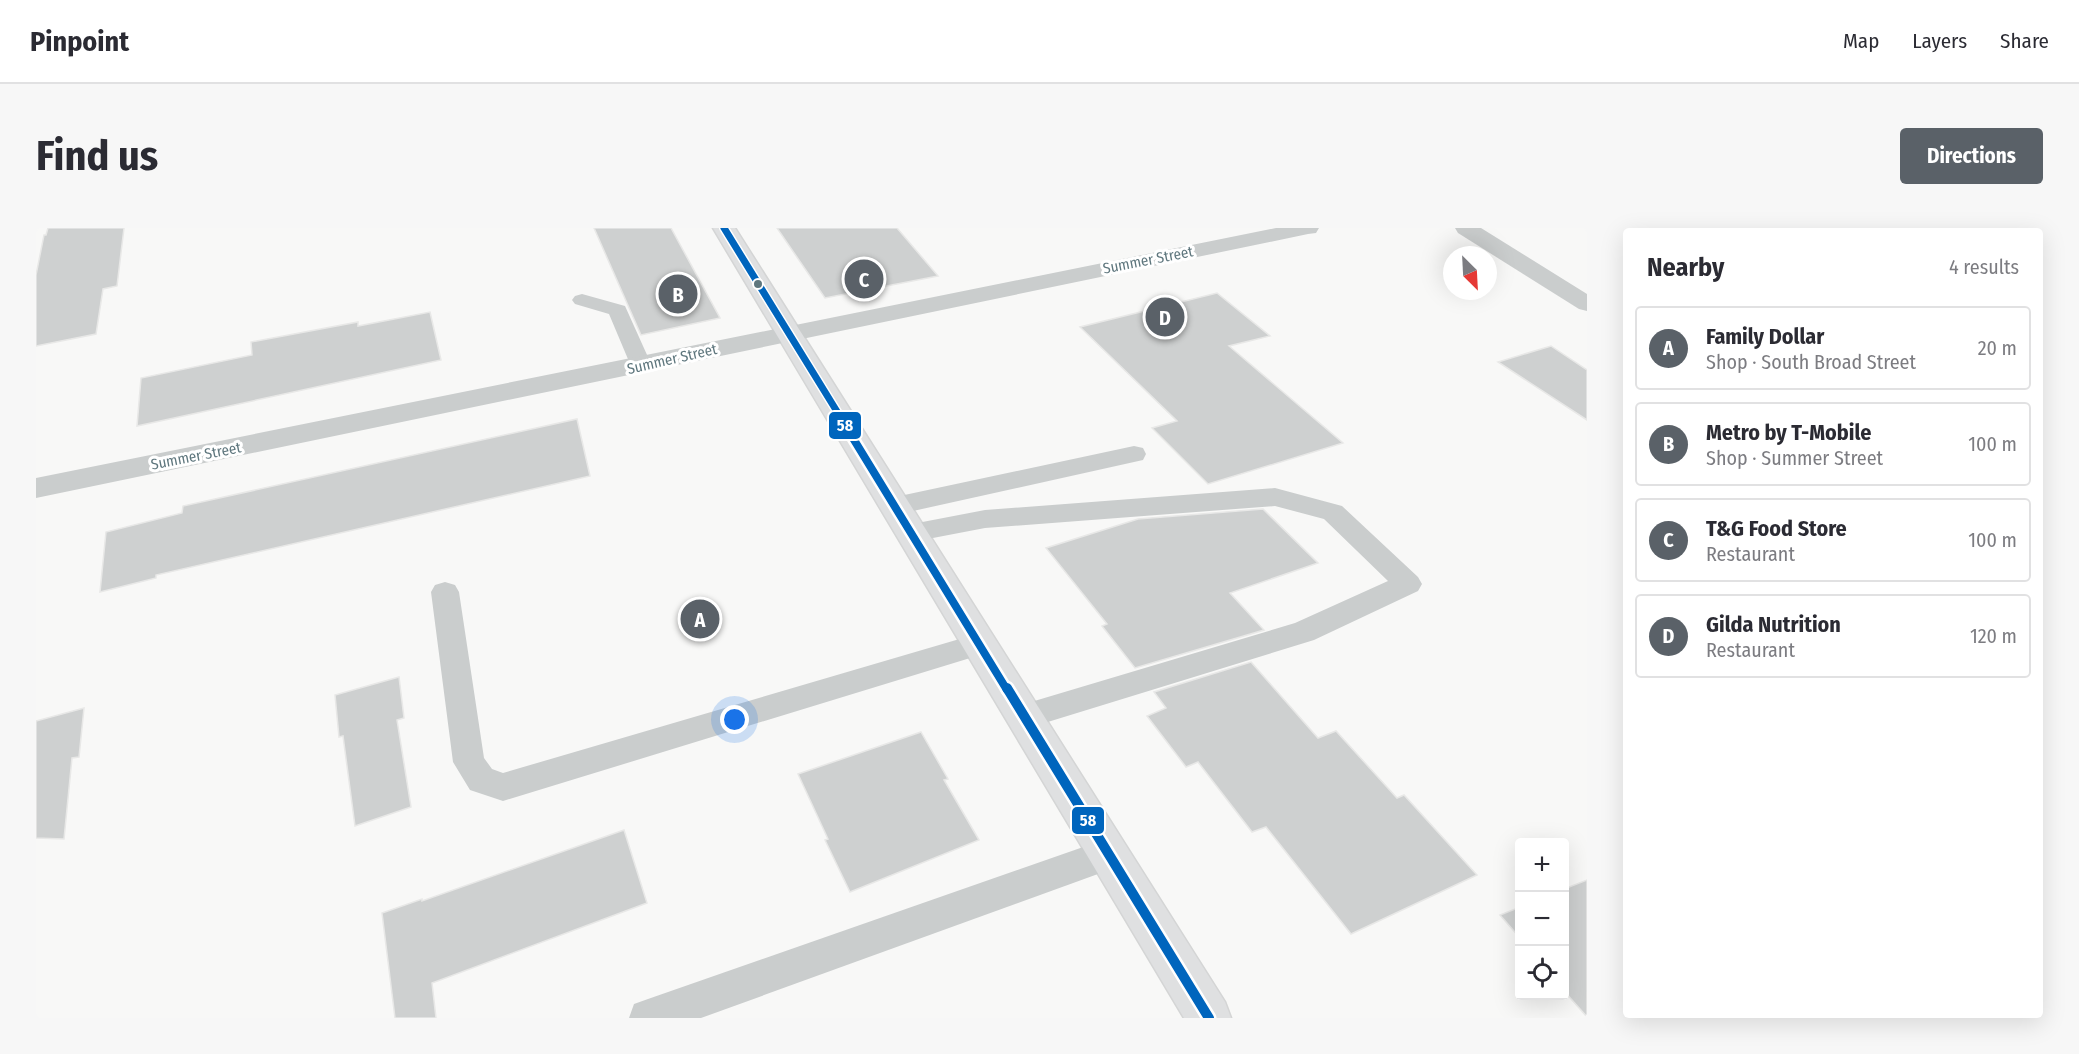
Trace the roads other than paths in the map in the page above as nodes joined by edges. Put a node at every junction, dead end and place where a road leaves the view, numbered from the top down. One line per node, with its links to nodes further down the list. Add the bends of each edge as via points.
1 (724, 228): 6 (street)
2 (1308, 228): 6 (street, Summer Street)
3 (1466, 228): 5 (street)
4 (582, 300): 7 (lane, via 618,310)
5 (1587, 304)
6 (787, 333): 7 (street, Summer Street); 10 (street)
7 (641, 366): 9 (street, Summer Street)
8 (1134, 454): 10 (lane)
9 (36, 488)
10 (895, 506): 11 (street)
11 (912, 533): 13 (street); 14 (lane, via 985,519 1275,497 1333,513 1408,584 1304,632)
12 (445, 592): 13 (lane, via 469,762 481,780 503,787)
13 (980, 644): 14 (street)
14 (1025, 716): 15 (street)
15 (1109, 854): 16 (lane); 17 (street)
16 (648, 1018)
17 (1209, 1018)

